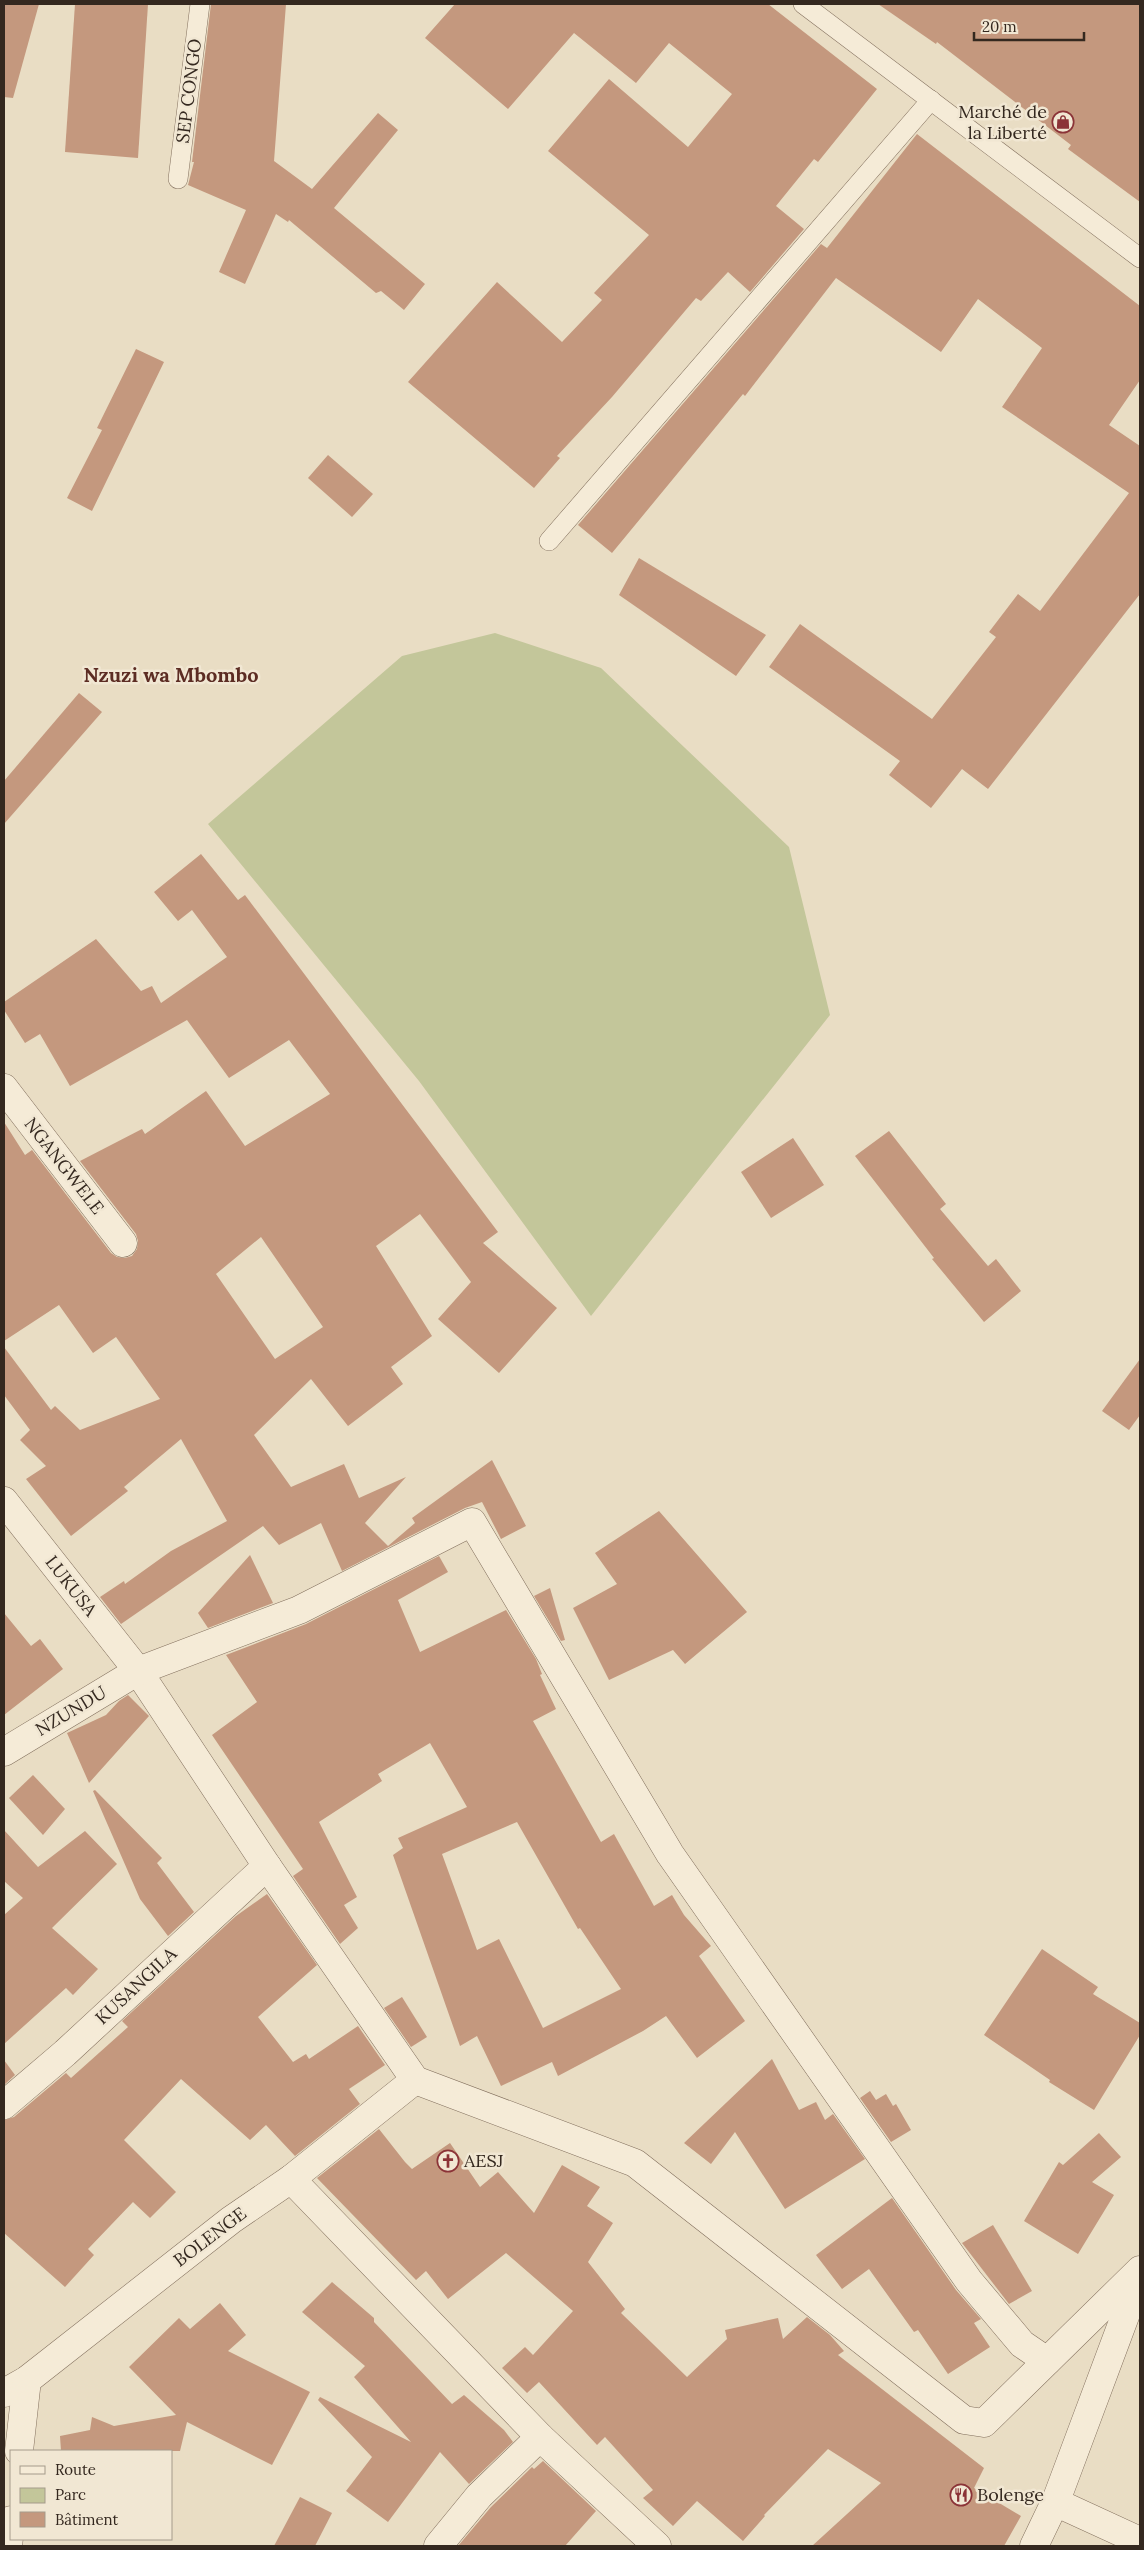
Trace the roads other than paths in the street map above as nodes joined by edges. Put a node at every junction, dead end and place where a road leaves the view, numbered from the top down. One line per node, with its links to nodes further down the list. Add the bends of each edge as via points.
1 (200, 4): 4 (lane, SEP CONGO)
2 (803, 4): 3 (lane)
3 (931, 100): 5 (lane); 6 (lane)
4 (178, 179)
5 (1140, 258)
6 (549, 541)
7 (4, 1088): 8 (street, NGANGWELE)
8 (124, 1243)
9 (4, 1501): 10 (street, LUKUSA)
10 (138, 1671): 11 (street, NZUNDU); 12 (street, LUKUSA); 18 (street, NZUNDU, via 299,1610 472,1522 670,1854 969,2282 1022,2344)
11 (4, 1752)
12 (267, 1866): 13 (street, LUKUSA); 14 (street, KUSANGILA)
13 (415, 2080): 15 (street, BOLENGE); 18 (street, via 635,2163 964,2420 984,2423)
14 (4, 2105)
15 (291, 2179): 19 (street, BOLENGE, via 231,2220); 20 (street)
16 (1140, 2270): 18 (street)
17 (1140, 2276): 22 (street)
18 (1047, 2361)
19 (15, 2387): 21 (street)
20 (540, 2437): 26 (street, via 479,2496); 27 (street)
21 (19, 2450)
22 (1055, 2502): 24 (street); 28 (street)
23 (10, 2529): 25 (street)
24 (1140, 2541)
25 (8, 2546)
26 (438, 2546)
27 (657, 2546)
28 (1034, 2546)

